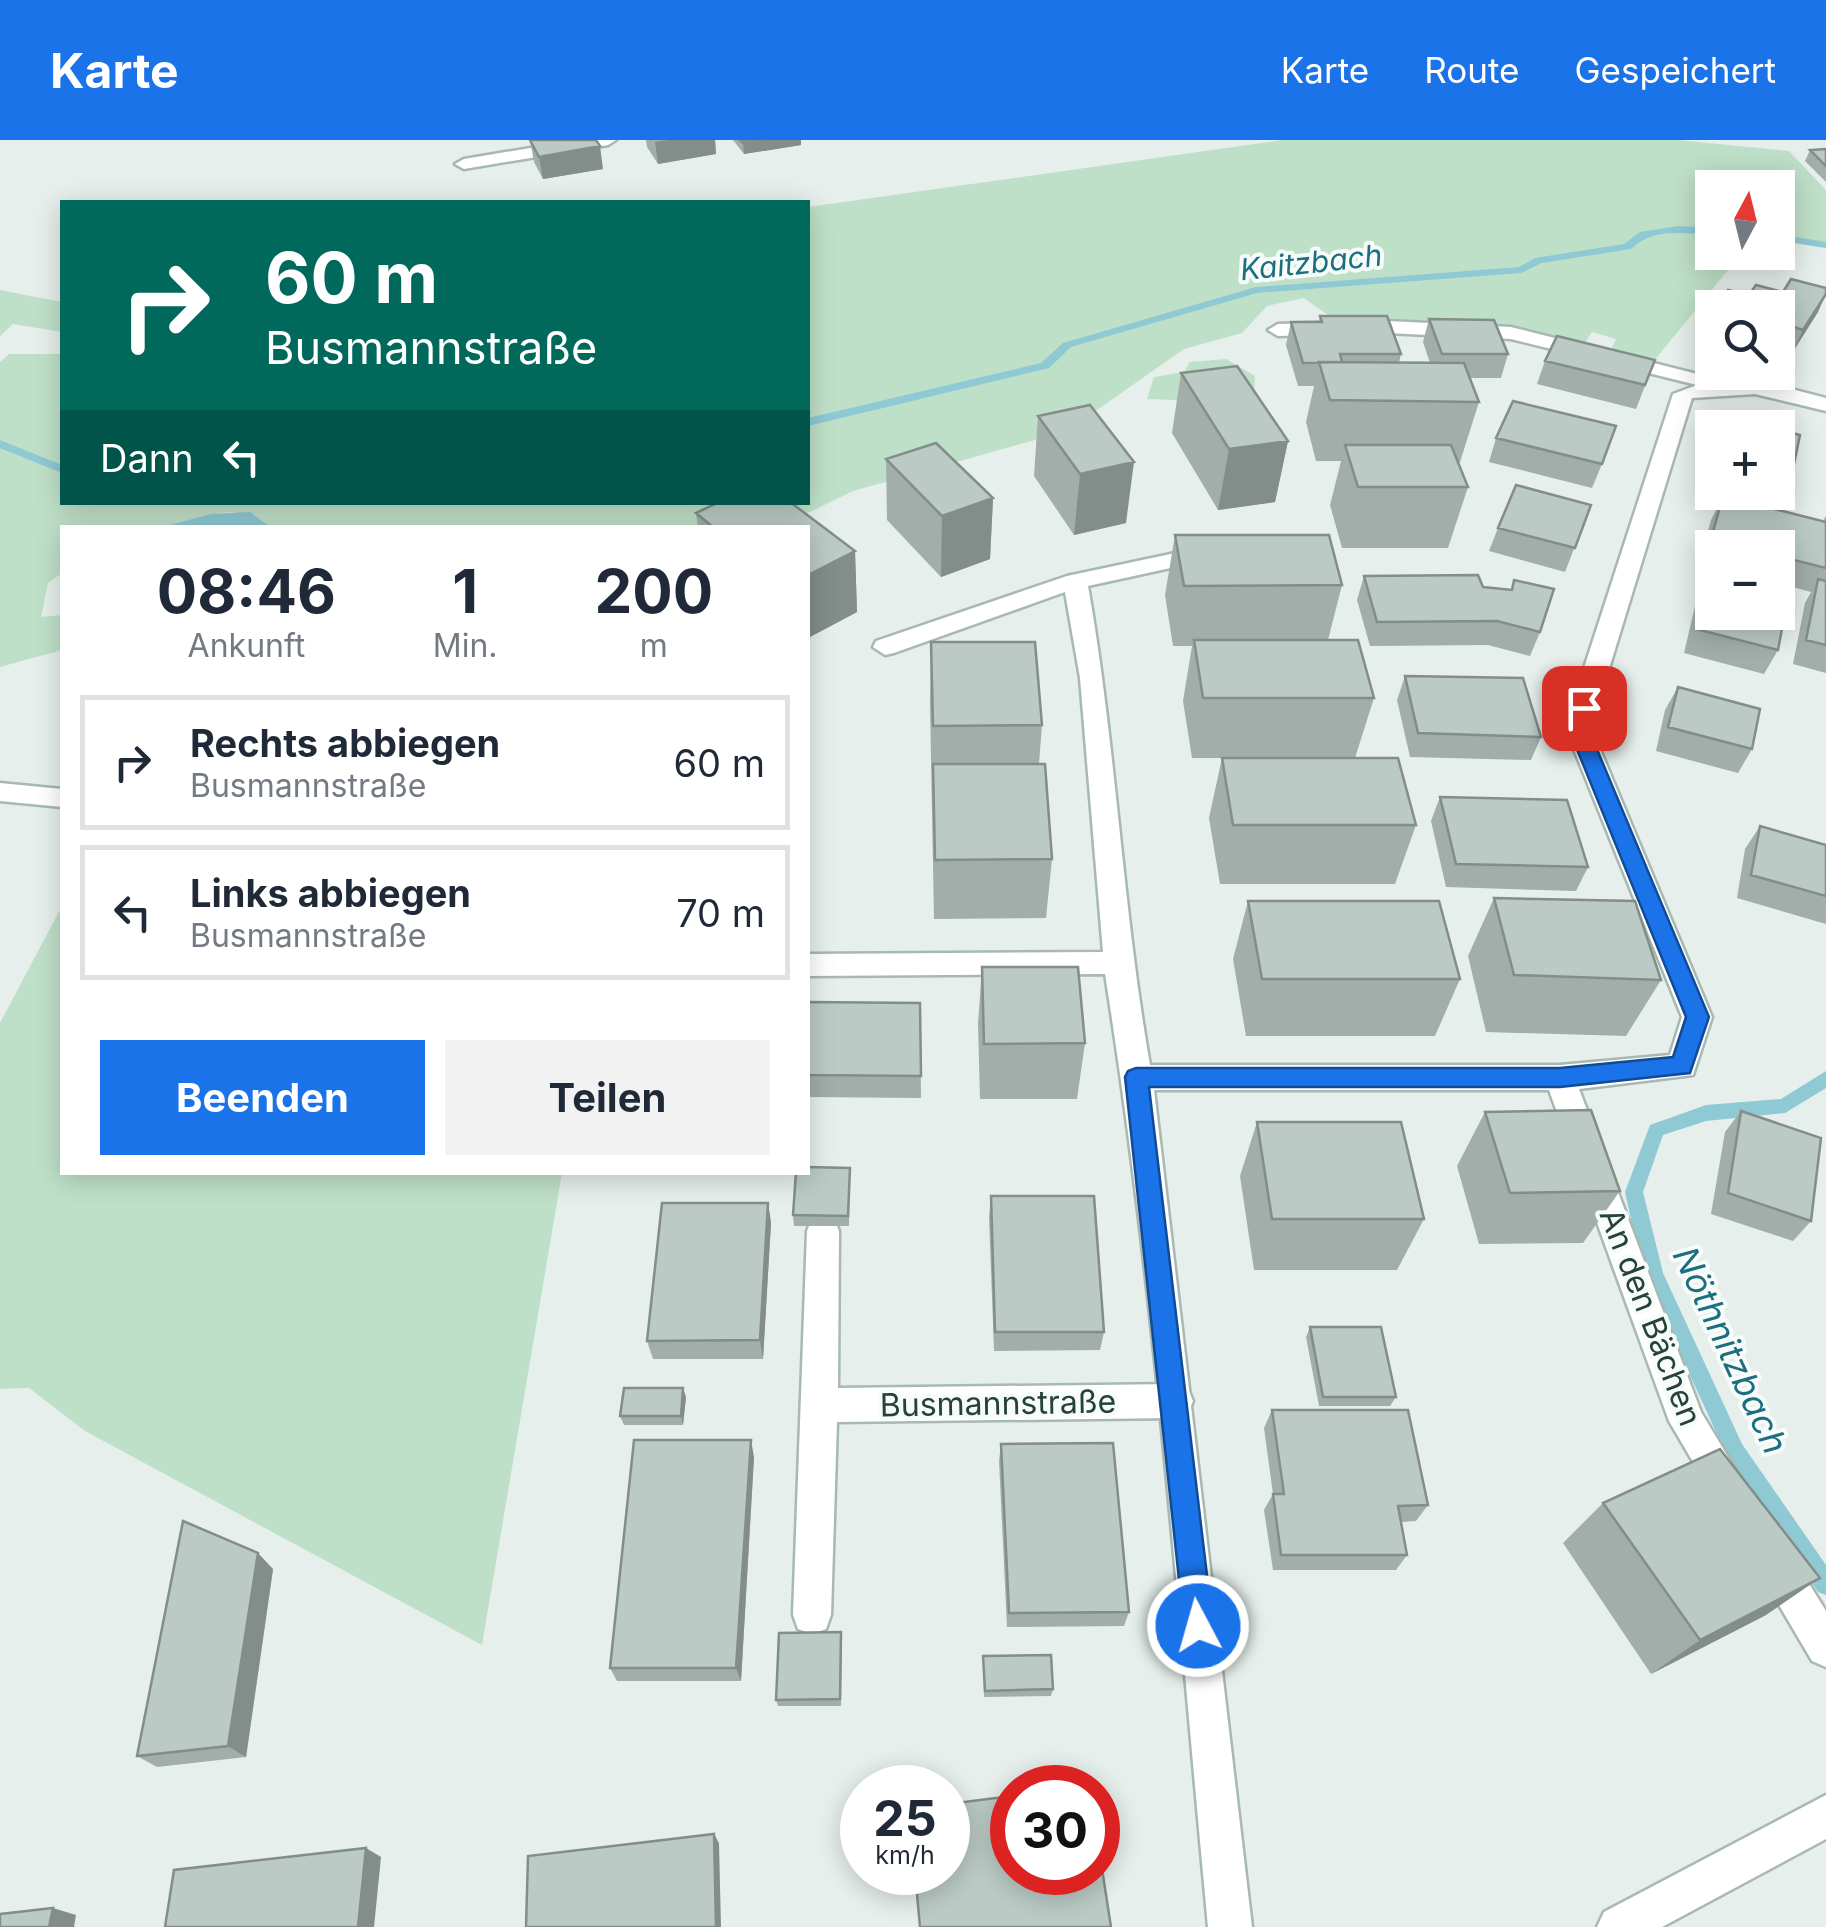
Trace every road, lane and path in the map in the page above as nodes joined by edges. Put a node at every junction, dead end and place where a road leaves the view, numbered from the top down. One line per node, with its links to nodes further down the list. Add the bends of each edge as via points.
1 (608, 140): 2 (street)
2 (464, 164)
3 (1278, 330): 4 (street, via 1511,333)
4 (1695, 378)
5 (1697, 390): 16 (street, via 1683,394 1584,708 1586,747 1697,1017 1682,1066)
6 (1776, 390): 7 (street)
7 (1826, 405)
8 (1240, 549): 9 (street)
9 (1075, 581): 10 (street); 13 (street, via 1092,678)
10 (885, 647)
11 (0, 792): 12 (street)
12 (60, 798)
13 (1118, 963): 14 (street); 15 (street)
14 (810, 965)
15 (1136, 1077): 16 (street); 18 (street)
16 (1560, 1078): 21 (street, An den Bächen, via 1688,1421)
17 (823, 1231): 19 (street)
18 (1175, 1401): 19 (street, Busmannstraße); 23 (street)
19 (820, 1405): 20 (street)
20 (812, 1616)
21 (1826, 1647)
22 (1826, 1816): 24 (street)
23 (1230, 1927)
24 (1619, 1927)

